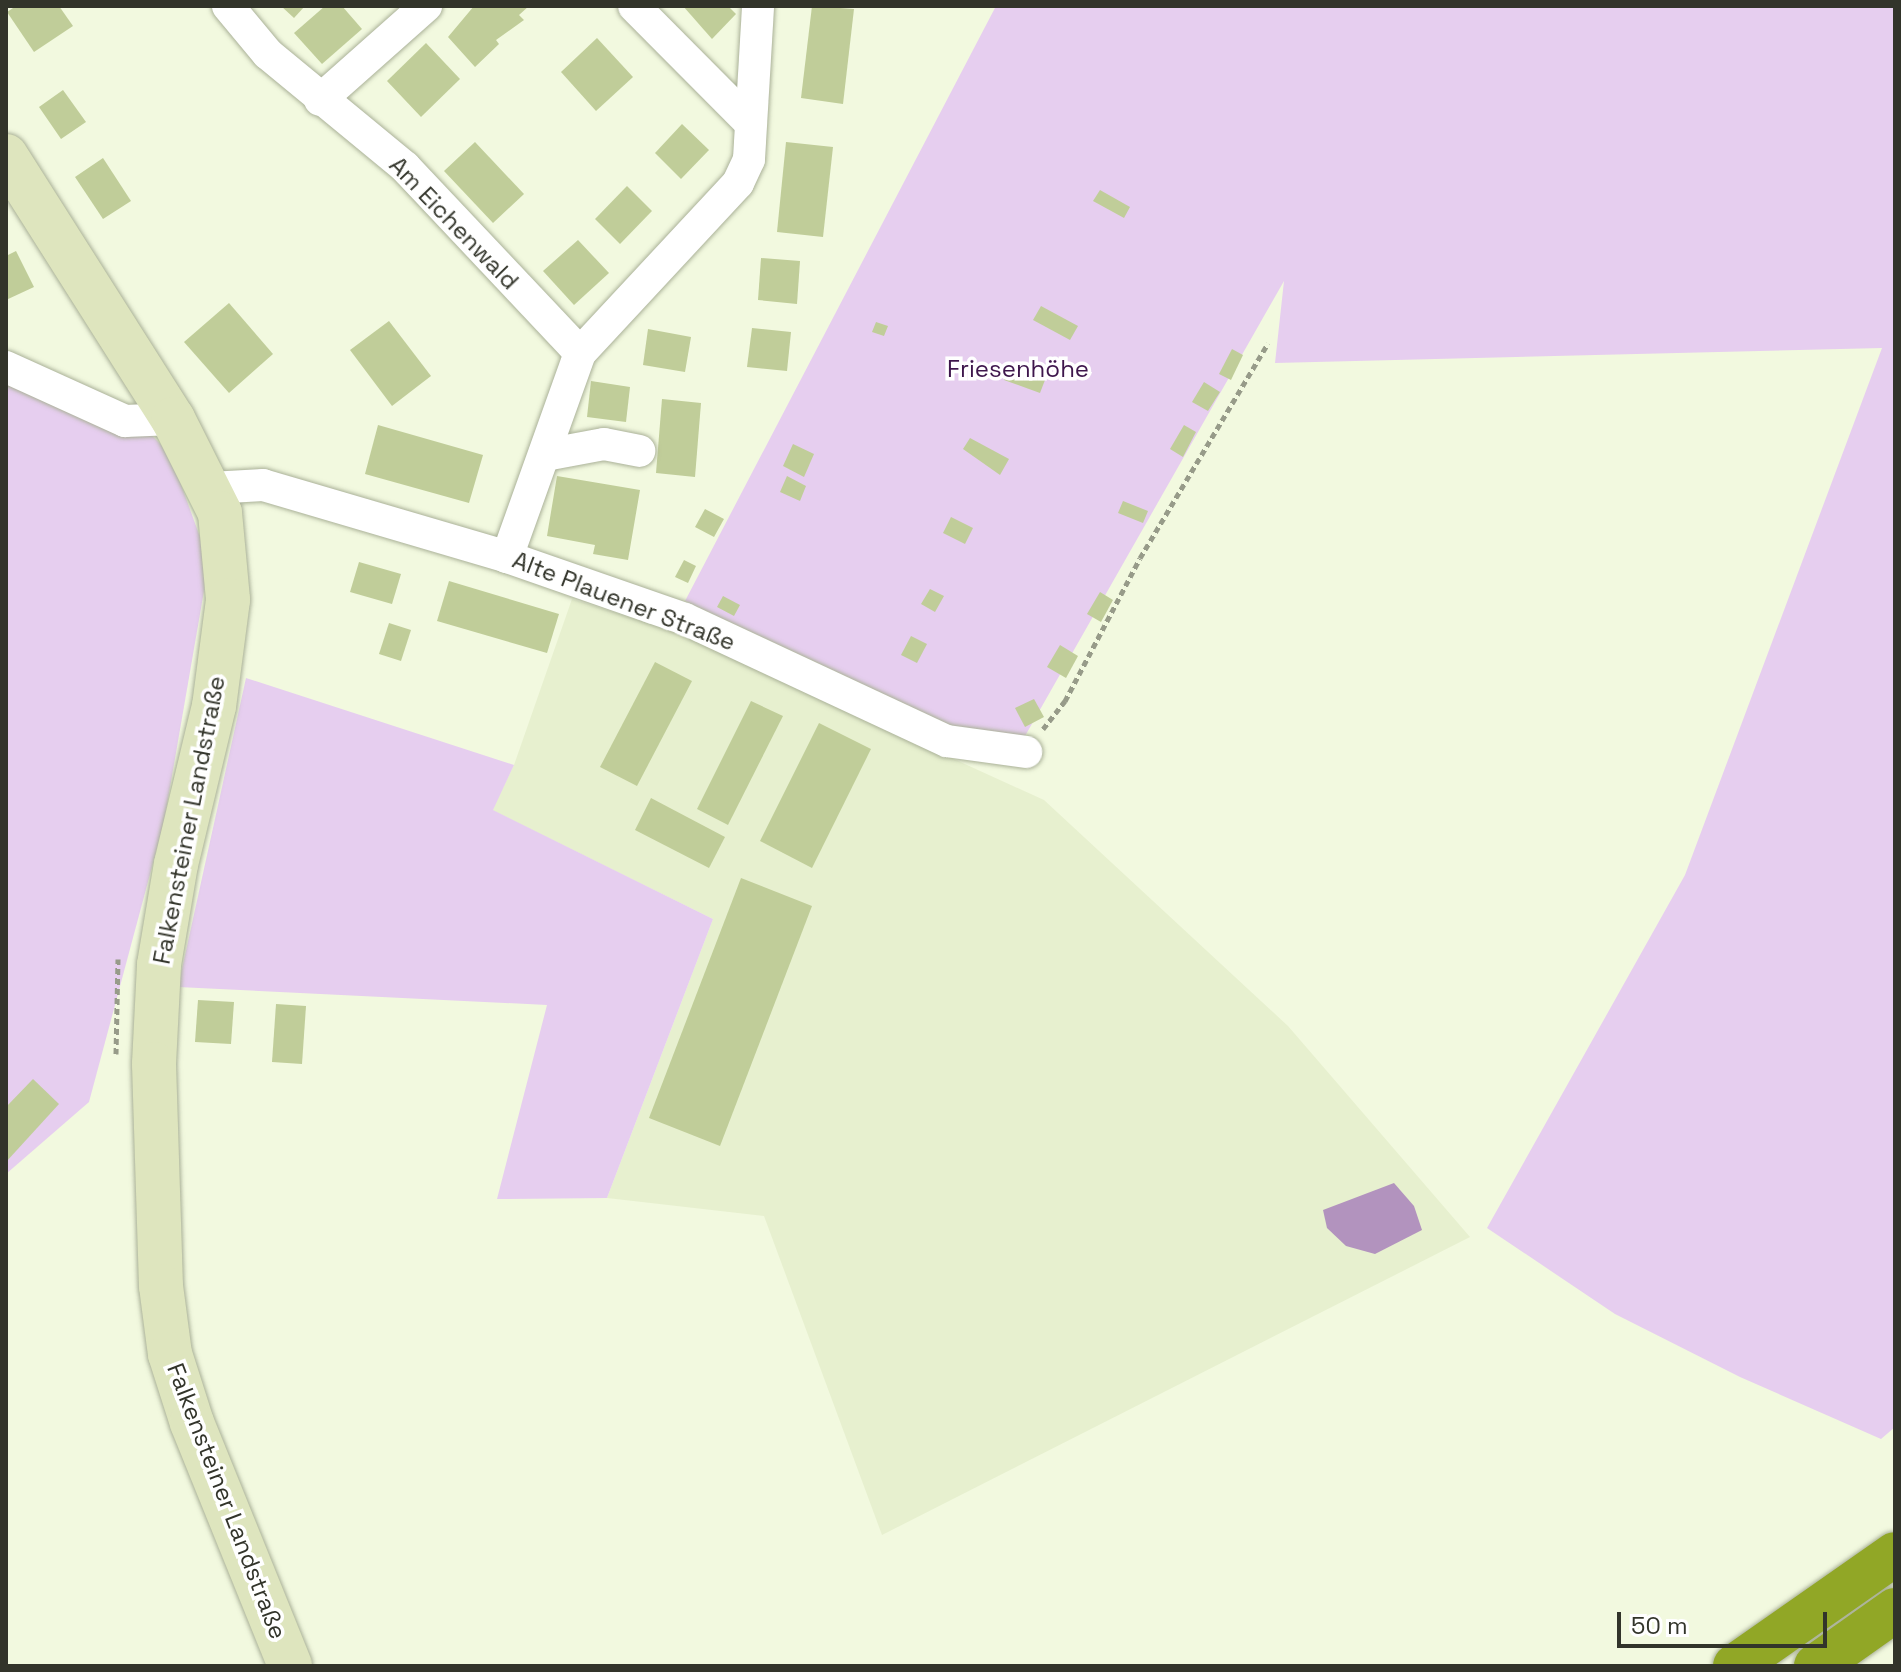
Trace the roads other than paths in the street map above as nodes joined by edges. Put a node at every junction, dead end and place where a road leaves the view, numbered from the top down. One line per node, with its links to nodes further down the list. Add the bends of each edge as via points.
1 (228, 6): 6 (street, Am Eichenwald, via 268,54)
2 (426, 6): 5 (street)
3 (634, 6): 7 (street)
4 (758, 6): 7 (street)
5 (398, 17): 6 (street)
6 (320, 100): 9 (street, Am Eichenwald, via 405,167)
7 (749, 122): 9 (street, via 749,159 738,183)
8 (6, 156): 11 (main road, Falkensteiner Landstraße)
9 (580, 353): 13 (street)
10 (6, 367): 11 (street, via 125,421)
11 (173, 419): 14 (main road, Falkensteiner Landstraße)
12 (639, 451): 13 (street, via 604,444)
13 (545, 455): 15 (street)
14 (211, 488): 15 (street, Alte Plauener Straße, via 263,485); 19 (main road, Falkensteiner Landstraße, via 226,552 228,600 214,706 176,864 159,965 154,1064 161,1286 170,1354 192,1423)
15 (507, 557): 16 (street, Alte Plauener Straße, via 685,619 947,741)
16 (1026, 752)
17 (1895, 1554): 20 (highway)
18 (1895, 1610): 21 (highway)
19 (290, 1666)
20 (1735, 1666)
21 (1816, 1666)

